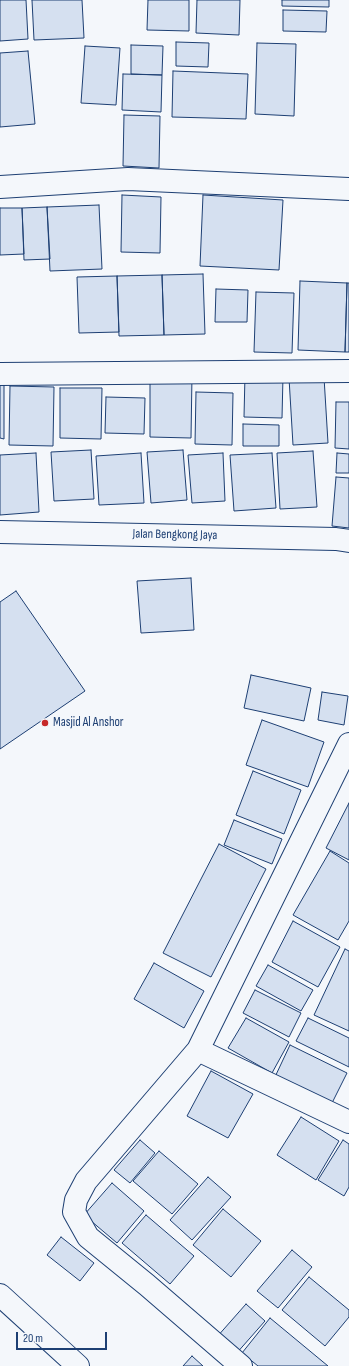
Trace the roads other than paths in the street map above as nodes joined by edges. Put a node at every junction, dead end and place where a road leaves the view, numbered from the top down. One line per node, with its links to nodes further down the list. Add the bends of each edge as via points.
1 (0, 187): 2 (street, via 128,179)
2 (349, 189)
3 (349, 371): 4 (street)
4 (0, 374)
5 (0, 532): 6 (street, Jalan Bengkong Jaya, via 336,538)
6 (349, 541)
7 (349, 744): 8 (street)
8 (198, 1050): 9 (street); 12 (street, via 86,1181 76,1200 74,1212 88,1237)
9 (349, 1121)
10 (0, 1295): 11 (street)
11 (78, 1366)
12 (241, 1366)

